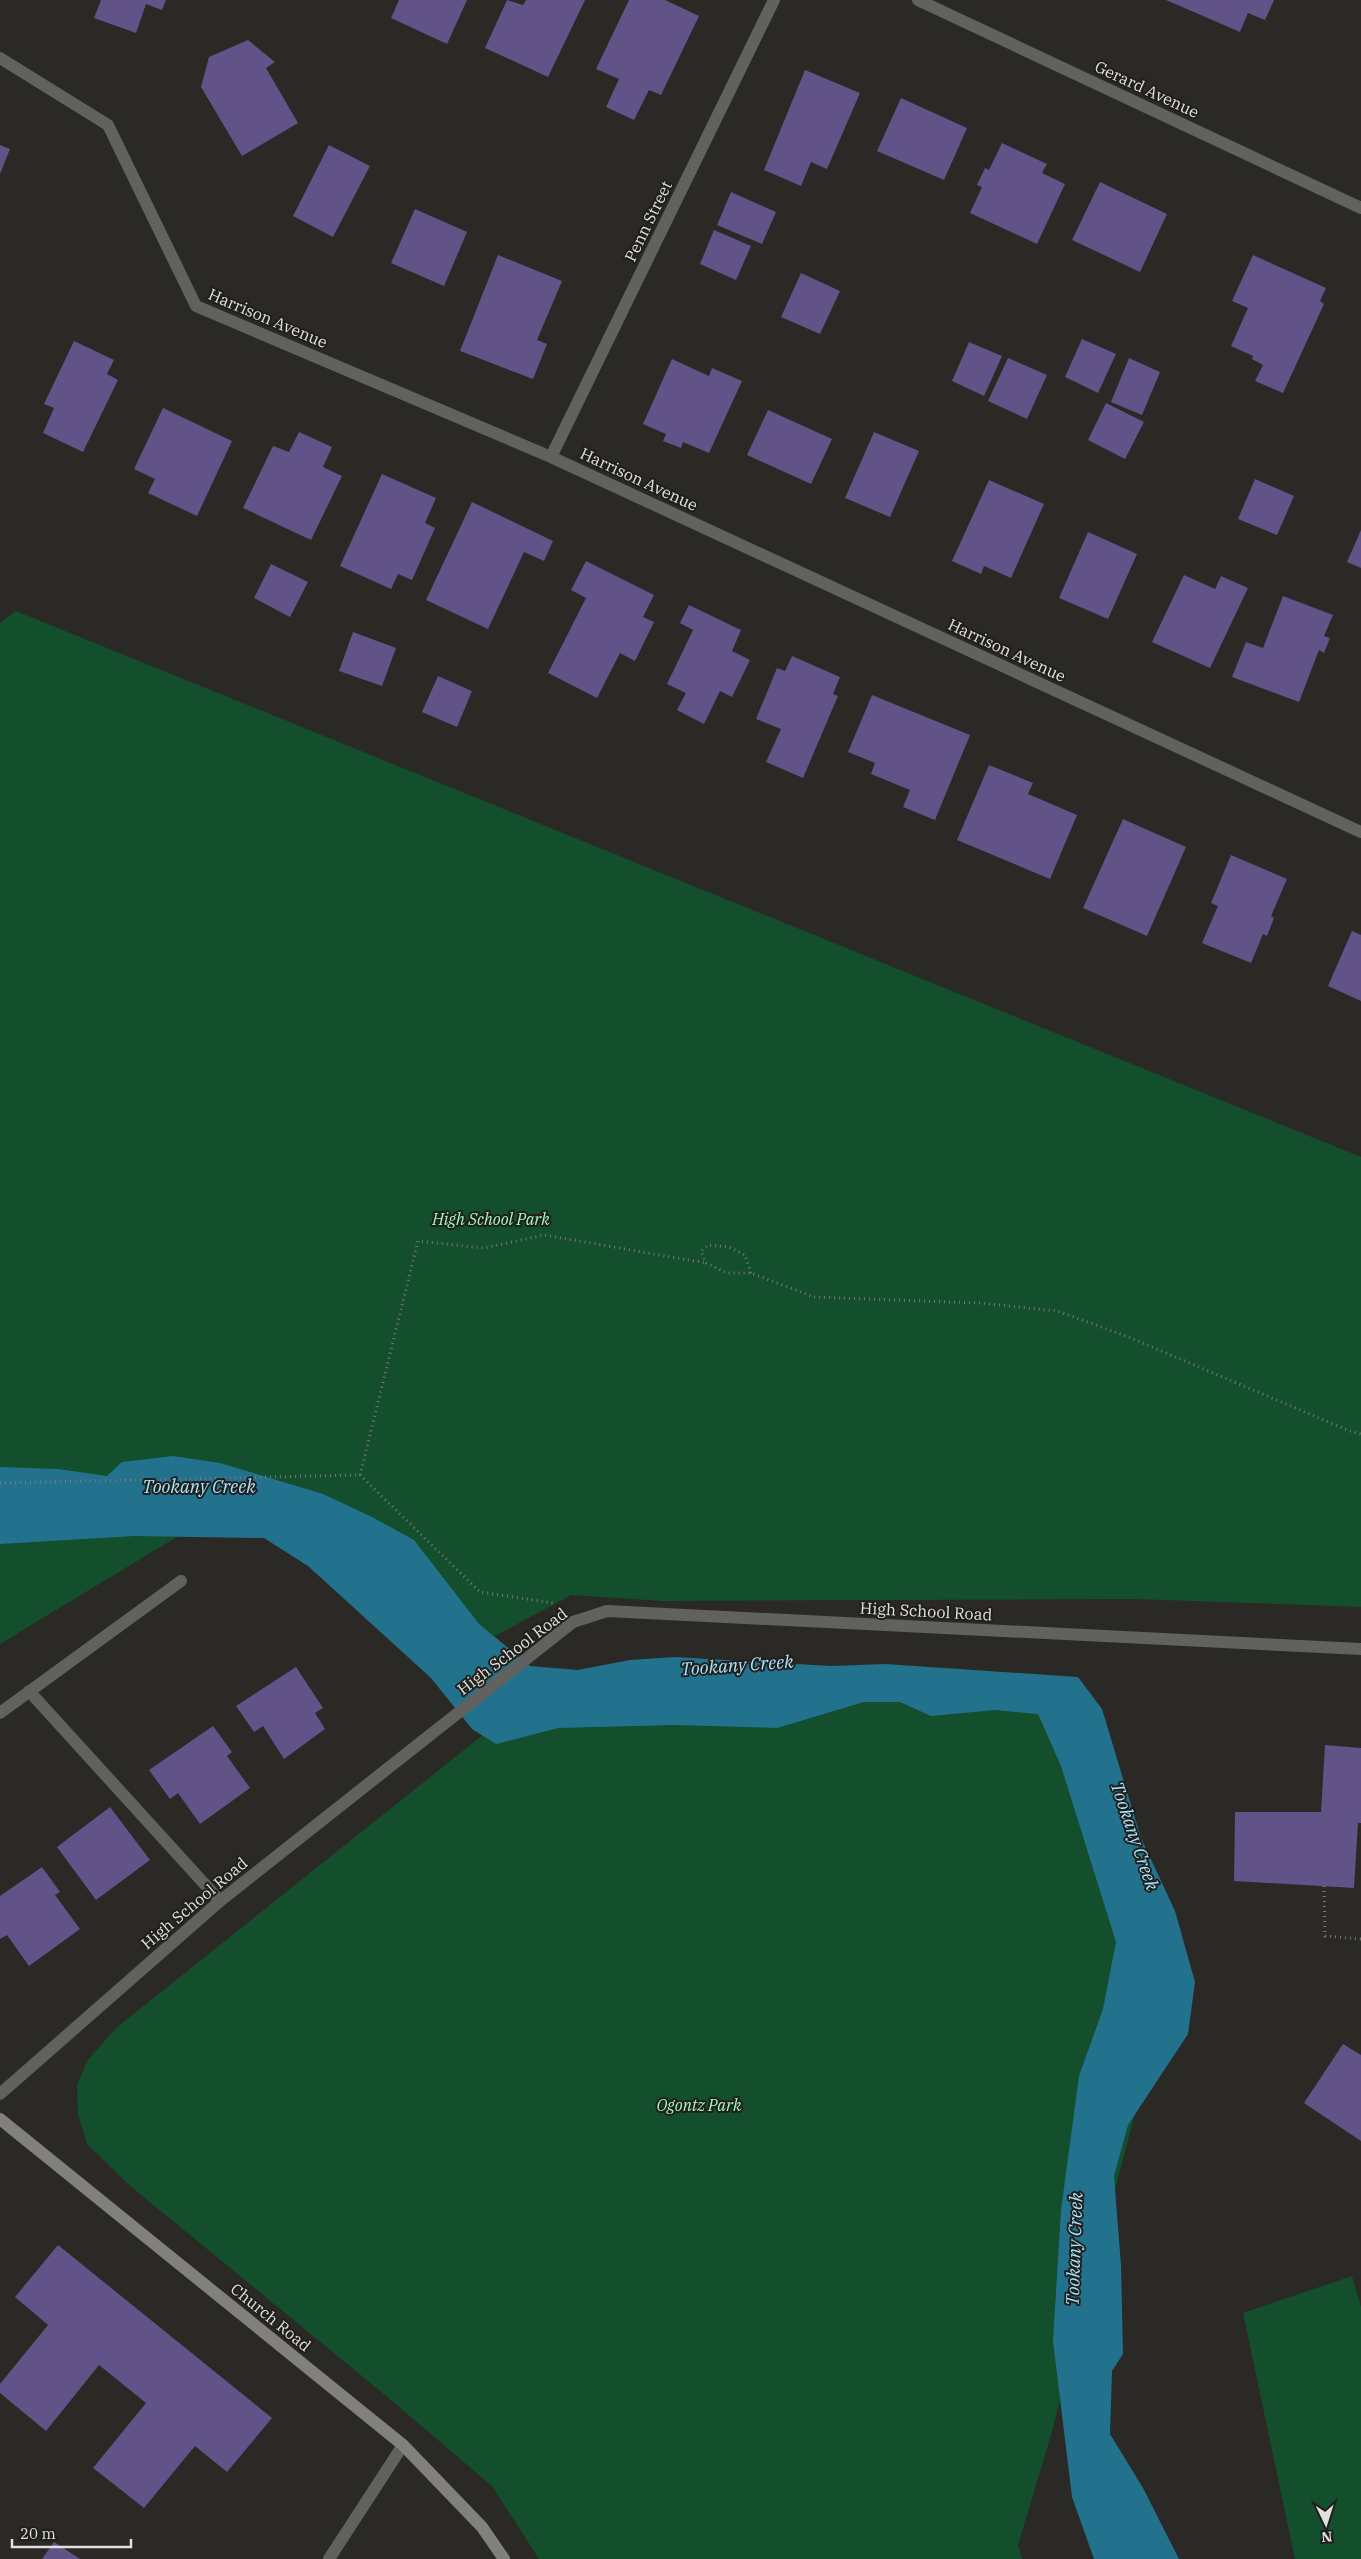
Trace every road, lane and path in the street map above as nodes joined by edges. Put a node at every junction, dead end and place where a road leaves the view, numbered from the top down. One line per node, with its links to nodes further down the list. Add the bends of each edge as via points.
1 (774, 0): 5 (street, Penn Street)
2 (918, 0): 4 (street, Gerard Avenue)
3 (0, 58): 5 (street, Harrison Avenue, via 108,125 196,306)
4 (1361, 208)
5 (551, 456): 6 (street, Harrison Avenue)
6 (1360, 829)
7 (706, 1263): 8 (path, via 727,1273); 8 (path, via 701,1251 708,1245 729,1247 744,1255); 10 (path, via 544,1235 484,1248 418,1241)
8 (751, 1273): 9 (path, via 814,1297 978,1303 1057,1311 1126,1336)
9 (1361, 1434)
10 (360, 1475): 11 (path); 13 (path, via 480,1592)
11 (0, 1483)
12 (180, 1581): 15 (street)
13 (558, 1604)
14 (1361, 1649): 18 (street, High School Road, via 607,1611 573,1622)
15 (29, 1691): 16 (street); 18 (street)
16 (0, 1713)
17 (1324, 1886): 19 (path, via 1325,1936)
18 (220, 1901): 20 (street, High School Road)
19 (1361, 1939)
20 (0, 2094)
21 (0, 2119): 22 (street, Church Road)
22 (403, 2445): 23 (street); 24 (street, Church Road, via 482,2527)
23 (329, 2559)
24 (504, 2559)

